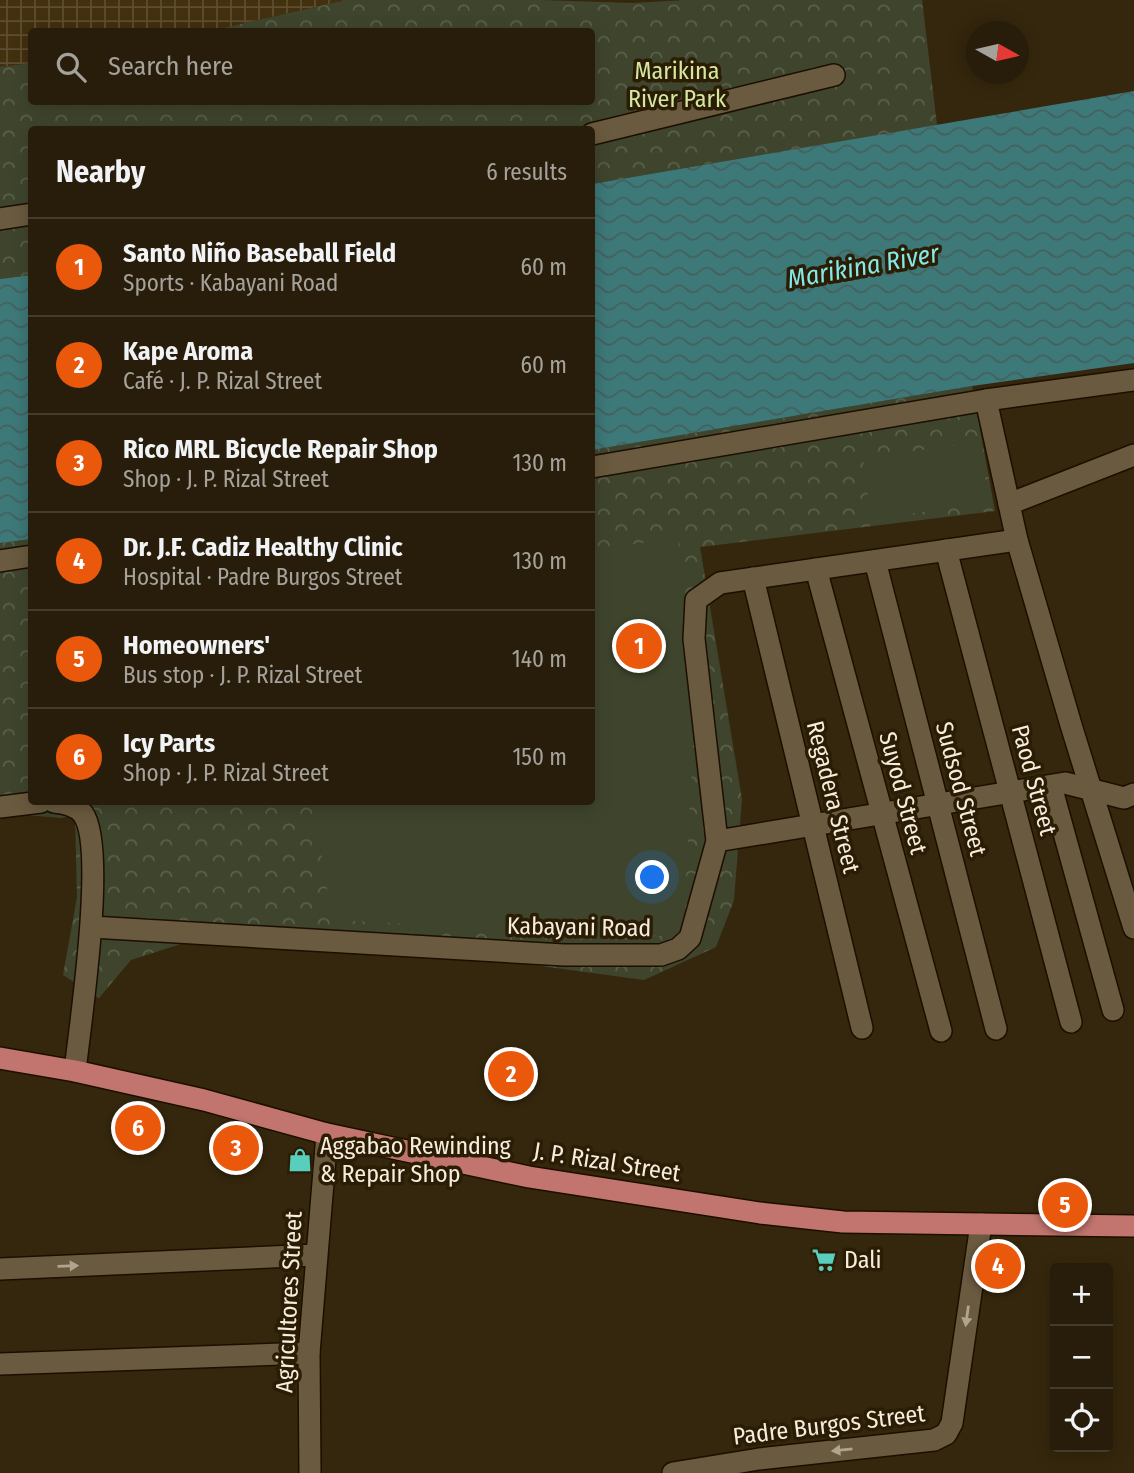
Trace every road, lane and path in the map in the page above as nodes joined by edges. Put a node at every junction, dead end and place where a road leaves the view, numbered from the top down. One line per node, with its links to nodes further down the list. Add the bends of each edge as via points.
1 (834, 75): 2 (street)
2 (595, 133)
3 (28, 215): 4 (street)
4 (0, 219)
5 (1134, 380): 6 (street)
6 (986, 400): 8 (street); 9 (street)
7 (1134, 455): 9 (street)
8 (595, 466)
9 (1010, 509): 10 (street)
10 (1017, 540): 11 (street); 18 (street)
11 (946, 550): 14 (street); 19 (street, Paod Street)
12 (28, 557): 13 (street)
13 (0, 561)
14 (874, 561): 15 (street); 22 (street, Sudsod Street)
15 (816, 569): 16 (street); 25 (street, Suyod Street)
16 (753, 578): 26 (street, Regadera Street); 27 (street, Kabayani Road, via 720,583 696,600 694,639)
17 (1051, 786): 18 (street, via 1065,783); 19 (street); 30 (street)
18 (1093, 790): 20 (street, via 1124,798); 29 (street)
19 (1010, 793): 22 (street); 31 (street, Paod Street)
20 (1134, 794)
21 (28, 804): 24 (street)
22 (937, 804): 25 (street); 33 (street, Sudsod Street)
23 (65, 805): 28 (street, via 83,814 89,827)
24 (0, 807)
25 (881, 814): 26 (street); 34 (street, Suyod Street)
26 (813, 825): 27 (street); 32 (street, Regadera Street)
27 (716, 841): 28 (street, Kabayani Road, via 690,938 661,955 564,955)
28 (92, 927): 36 (street)
29 (1134, 928)
30 (1113, 1010)
31 (1071, 1022)
32 (862, 1028)
33 (996, 1029)
34 (941, 1031)
35 (0, 1058): 36 (main road, J. P. Rizal Street)
36 (75, 1071): 37 (main road, J. P. Rizal Street)
37 (327, 1134): 38 (main road, J. P. Rizal Street, via 529,1177 760,1213 843,1222); 40 (street, Agricultores Street)
38 (981, 1224): 39 (main road, J. P. Rizal Street); 45 (street, Padre Burgos Street, one-way to 45, via 952,1423 946,1434 934,1440)
39 (1134, 1226)
40 (316, 1255): 41 (street, one-way to 40); 42 (street, Agricultores Street)
41 (0, 1269)
42 (309, 1353): 43 (street); 44 (street, Agricultores Street)
43 (0, 1364)
44 (310, 1473)
45 (673, 1473)

